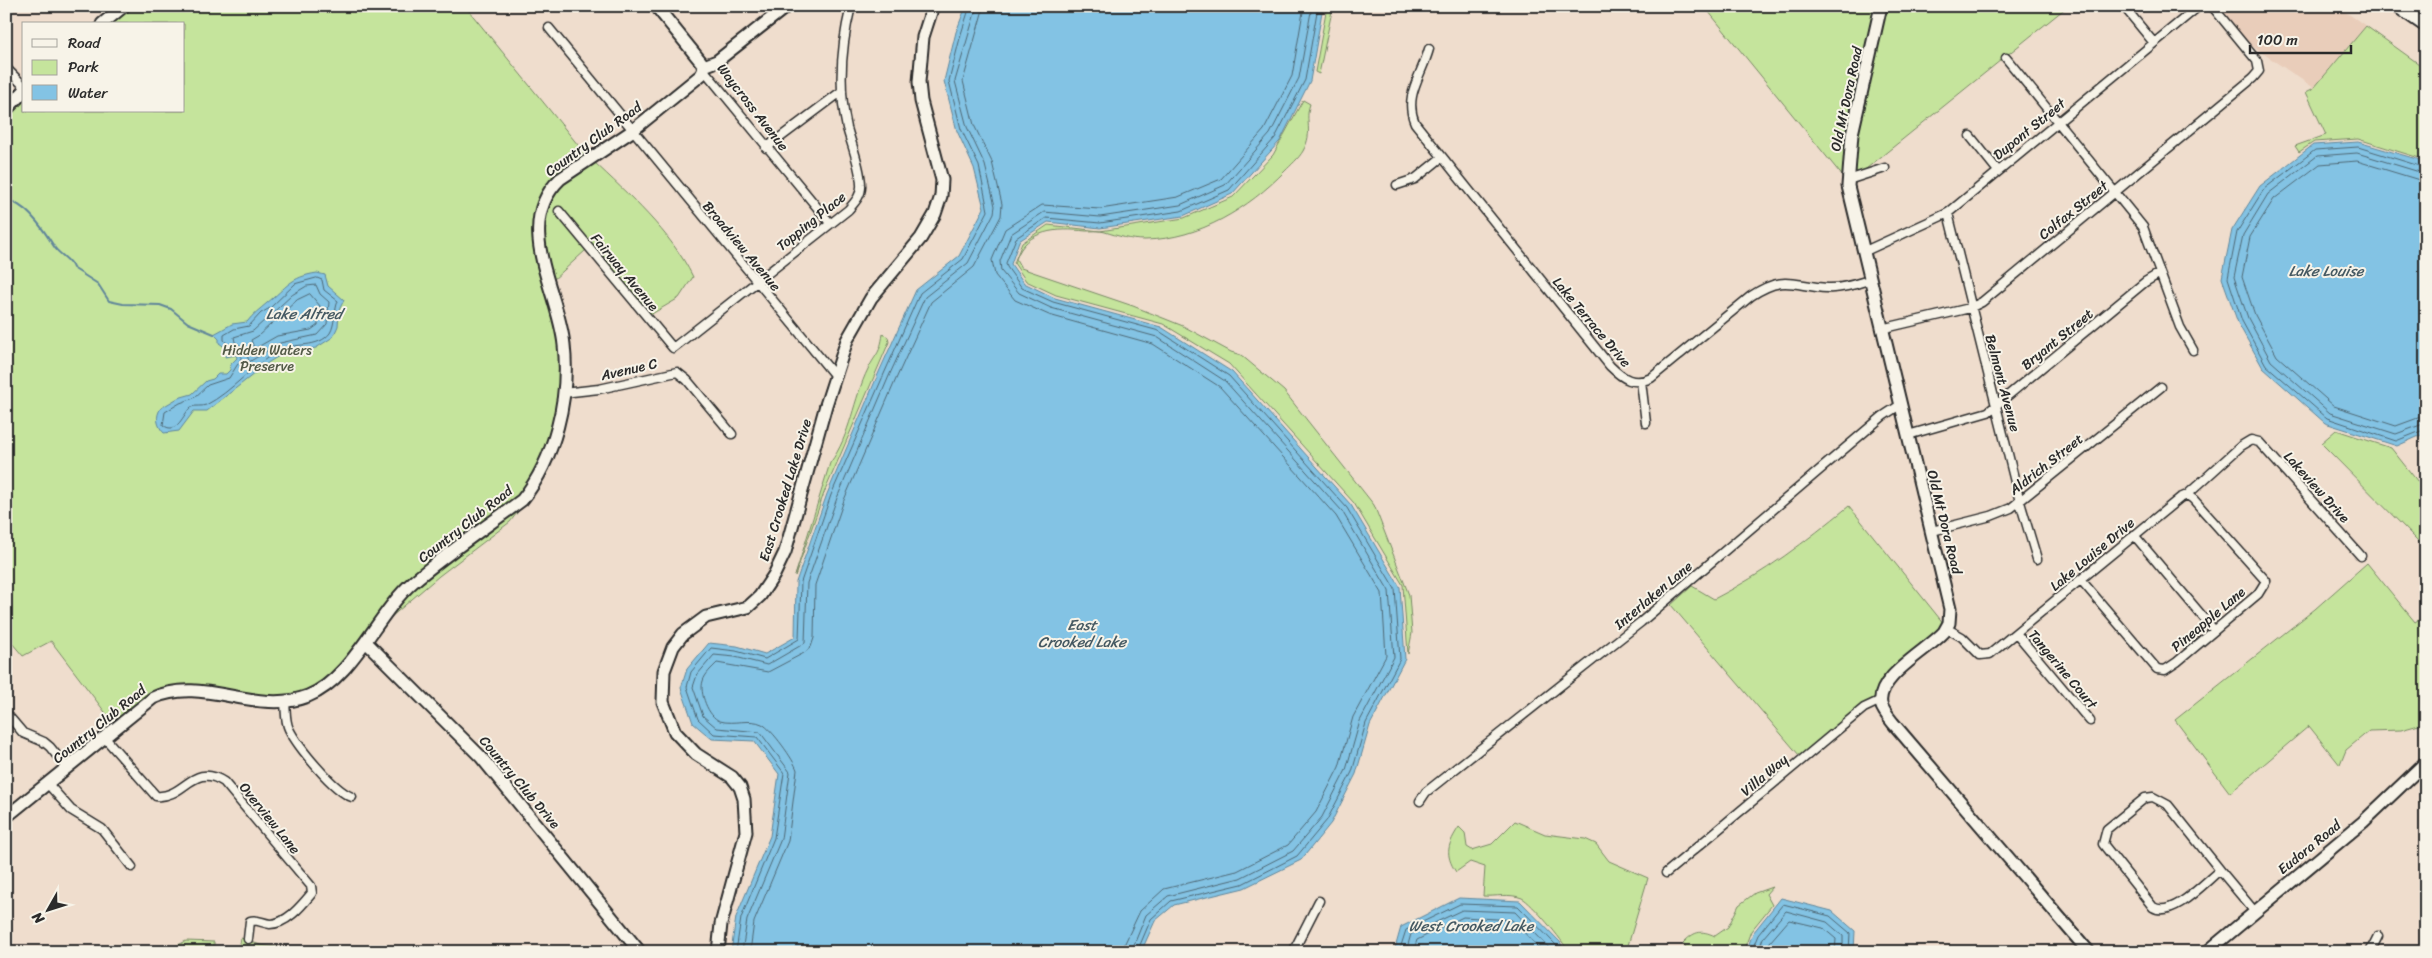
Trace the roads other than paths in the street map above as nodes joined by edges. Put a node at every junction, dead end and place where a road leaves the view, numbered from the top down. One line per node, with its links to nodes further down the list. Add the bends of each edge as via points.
1 (124, 6): 11 (street)
2 (656, 6): 18 (street, Waycross Avenue)
3 (787, 6): 18 (street, Country Club Road)
4 (851, 6): 20 (street, Topping Place, via 845,34)
5 (933, 6): 44 (street, East Crooked Lake Drive, via 924,36 919,82 940,172 941,196 921,238 887,277 858,318)
6 (1881, 6): 30 (street, Old Mt Dora Road, via 1852,134)
7 (2200, 6): 14 (street, Dupont Street)
8 (2212, 6): 32 (street, Colfax Street, via 2257,61 2259,71)
9 (2397, 6): 12 (main road)
10 (2126, 9): 14 (street)
11 (104, 22)
12 (2426, 26)
13 (549, 28): 24 (street, Broadview Avenue)
14 (2154, 44): 23 (street, Dupont Street)
15 (1429, 49): 27 (street, Lake Terrace Drive, via 1413,88 1410,108 1415,123)
16 (2006, 58): 23 (street)
17 (6, 68): 19 (street)
18 (704, 68): 24 (street, Country Club Road); 26 (street, Waycross Avenue)
19 (22, 84)
20 (842, 91): 26 (street); 35 (street, Topping Place, via 860,192 854,204)
21 (22, 93): 22 (street)
22 (6, 110)
23 (2058, 122): 29 (street, Dupont Street); 32 (street)
24 (632, 131): 39 (street, Broadview Avenue); 47 (street, Country Club Road, via 560,179 546,194 540,212 544,270 564,343)
25 (1970, 136): 29 (street)
26 (766, 148): 35 (street, Waycross Avenue)
27 (1441, 158): 31 (street, via 1415,179); 45 (street, Lake Terrace Drive, via 1610,366 1625,379)
28 (1885, 168): 30 (street)
29 (1998, 171): 34 (street, Dupont Street)
30 (1848, 180): 36 (street, Old Mt Dora Road)
31 (1397, 185)
32 (2115, 192): 37 (street, via 2143,227); 40 (street, Colfax Street, via 1991,295)
33 (559, 211): 42 (street, Fairway Avenue)
34 (1948, 213): 36 (street, Dupont Street); 40 (street, Belmont Avenue)
35 (830, 223): 39 (street, Topping Place)
36 (1863, 252): 38 (street, Old Mt Dora Road)
37 (2160, 273): 43 (street, via 2180,327); 49 (street, Bryant Street)
38 (1870, 280): 41 (street, Old Mt Dora Road); 45 (street, via 1835,288 1786,282 1768,286 1751,296 1651,378)
39 (756, 282): 42 (street, Topping Place); 44 (street, Broadview Avenue)
40 (1970, 308): 41 (street, Colfax Street); 49 (street, Belmont Avenue)
41 (1881, 329): 48 (street, Old Mt Dora Road)
42 (673, 348)
43 (2193, 350)
44 (835, 376): 84 (street, East Crooked Lake Drive, via 785,552 774,575 748,607 706,617 683,634 673,647 664,671 663,702 675,732 696,754 732,777 744,799 746,832 721,924)
45 (1641, 381): 50 (street)
46 (2161, 388): 55 (street, Aldrich Street)
47 (563, 393): 51 (street, Avenue C, via 599,389 677,372); 64 (street, Country Club Road, via 553,440 534,485 522,500 412,583)
48 (1900, 405): 52 (street, Old Mt Dora Road); 74 (street, Interlaken Lane, via 1641,622 1426,792)
49 (1996, 405): 52 (street, Bryant Street, via 1988,412); 55 (street, Belmont Avenue)
50 (1646, 423)
51 (732, 434)
52 (1908, 435): 56 (street, Old Mt Dora Road)
53 (2251, 440): 54 (street, Lake Louise Drive, via 2240,446); 58 (street, Lakeview Drive, via 2258,442)
54 (2187, 495): 57 (street, Lake Louise Drive); 62 (street, Pineapple Lane, via 2266,581 2258,594)
55 (2020, 502): 56 (street, Aldrich Street, via 1990,516); 59 (street, Belmont Avenue)
56 (1932, 531): 61 (street, Old Mt Dora Road, via 1948,593 1950,616)
57 (2134, 535): 60 (street, Lake Louise Drive); 62 (street)
58 (2361, 556)
59 (2037, 559)
60 (2081, 580): 62 (street, Pineapple Lane, via 2157,669 2165,670); 63 (street, Lake Louise Drive)
61 (1946, 628): 63 (street, Lake Louise Drive, via 1983,655 1990,654); 65 (street, via 1939,638 1889,680)
62 (2214, 630)
63 (2017, 634): 68 (street, Tangerine Court)
64 (366, 642): 66 (street, Country Club Road, via 346,666 318,691); 83 (street, Country Club Drive, via 482,757)
65 (1881, 700): 78 (street, Villa Way, via 1858,714); 86 (street, via 1885,713 1894,724)
66 (285, 702): 69 (street, Country Club Road, via 258,702 185,689 167,692 153,698); 73 (street, via 287,723 293,736 333,786)
67 (6, 713): 71 (street, via 23,733 50,747)
68 (2090, 721)
69 (105, 738): 71 (street, Country Club Road); 82 (street, Overview Lane, via 156,796 172,794 201,776 212,776 224,782 311,886 310,896 284,920 270,924 250,921)
70 (2426, 762): 80 (street, Eudora Road, via 2387,802)
71 (67, 768): 72 (street, Country Club Road)
72 (48, 784): 75 (street, Country Club Road); 76 (street, via 71,810 102,829)
73 (352, 797)
74 (1420, 801)
75 (6, 817)
76 (132, 867)
77 (2220, 870): 77 (street, via 2171,909 2158,910 2105,848 2102,840 2108,829 2145,798 2153,796 2168,805); 80 (street)
78 (1666, 874)
79 (1319, 901): 85 (street)
80 (2254, 912): 87 (street, Eudora Road)
81 (2378, 936): 88 (street)
82 (248, 939)
83 (640, 952)
84 (718, 952)
85 (1293, 952)
86 (2089, 952)
87 (2207, 952)
88 (2370, 952)

